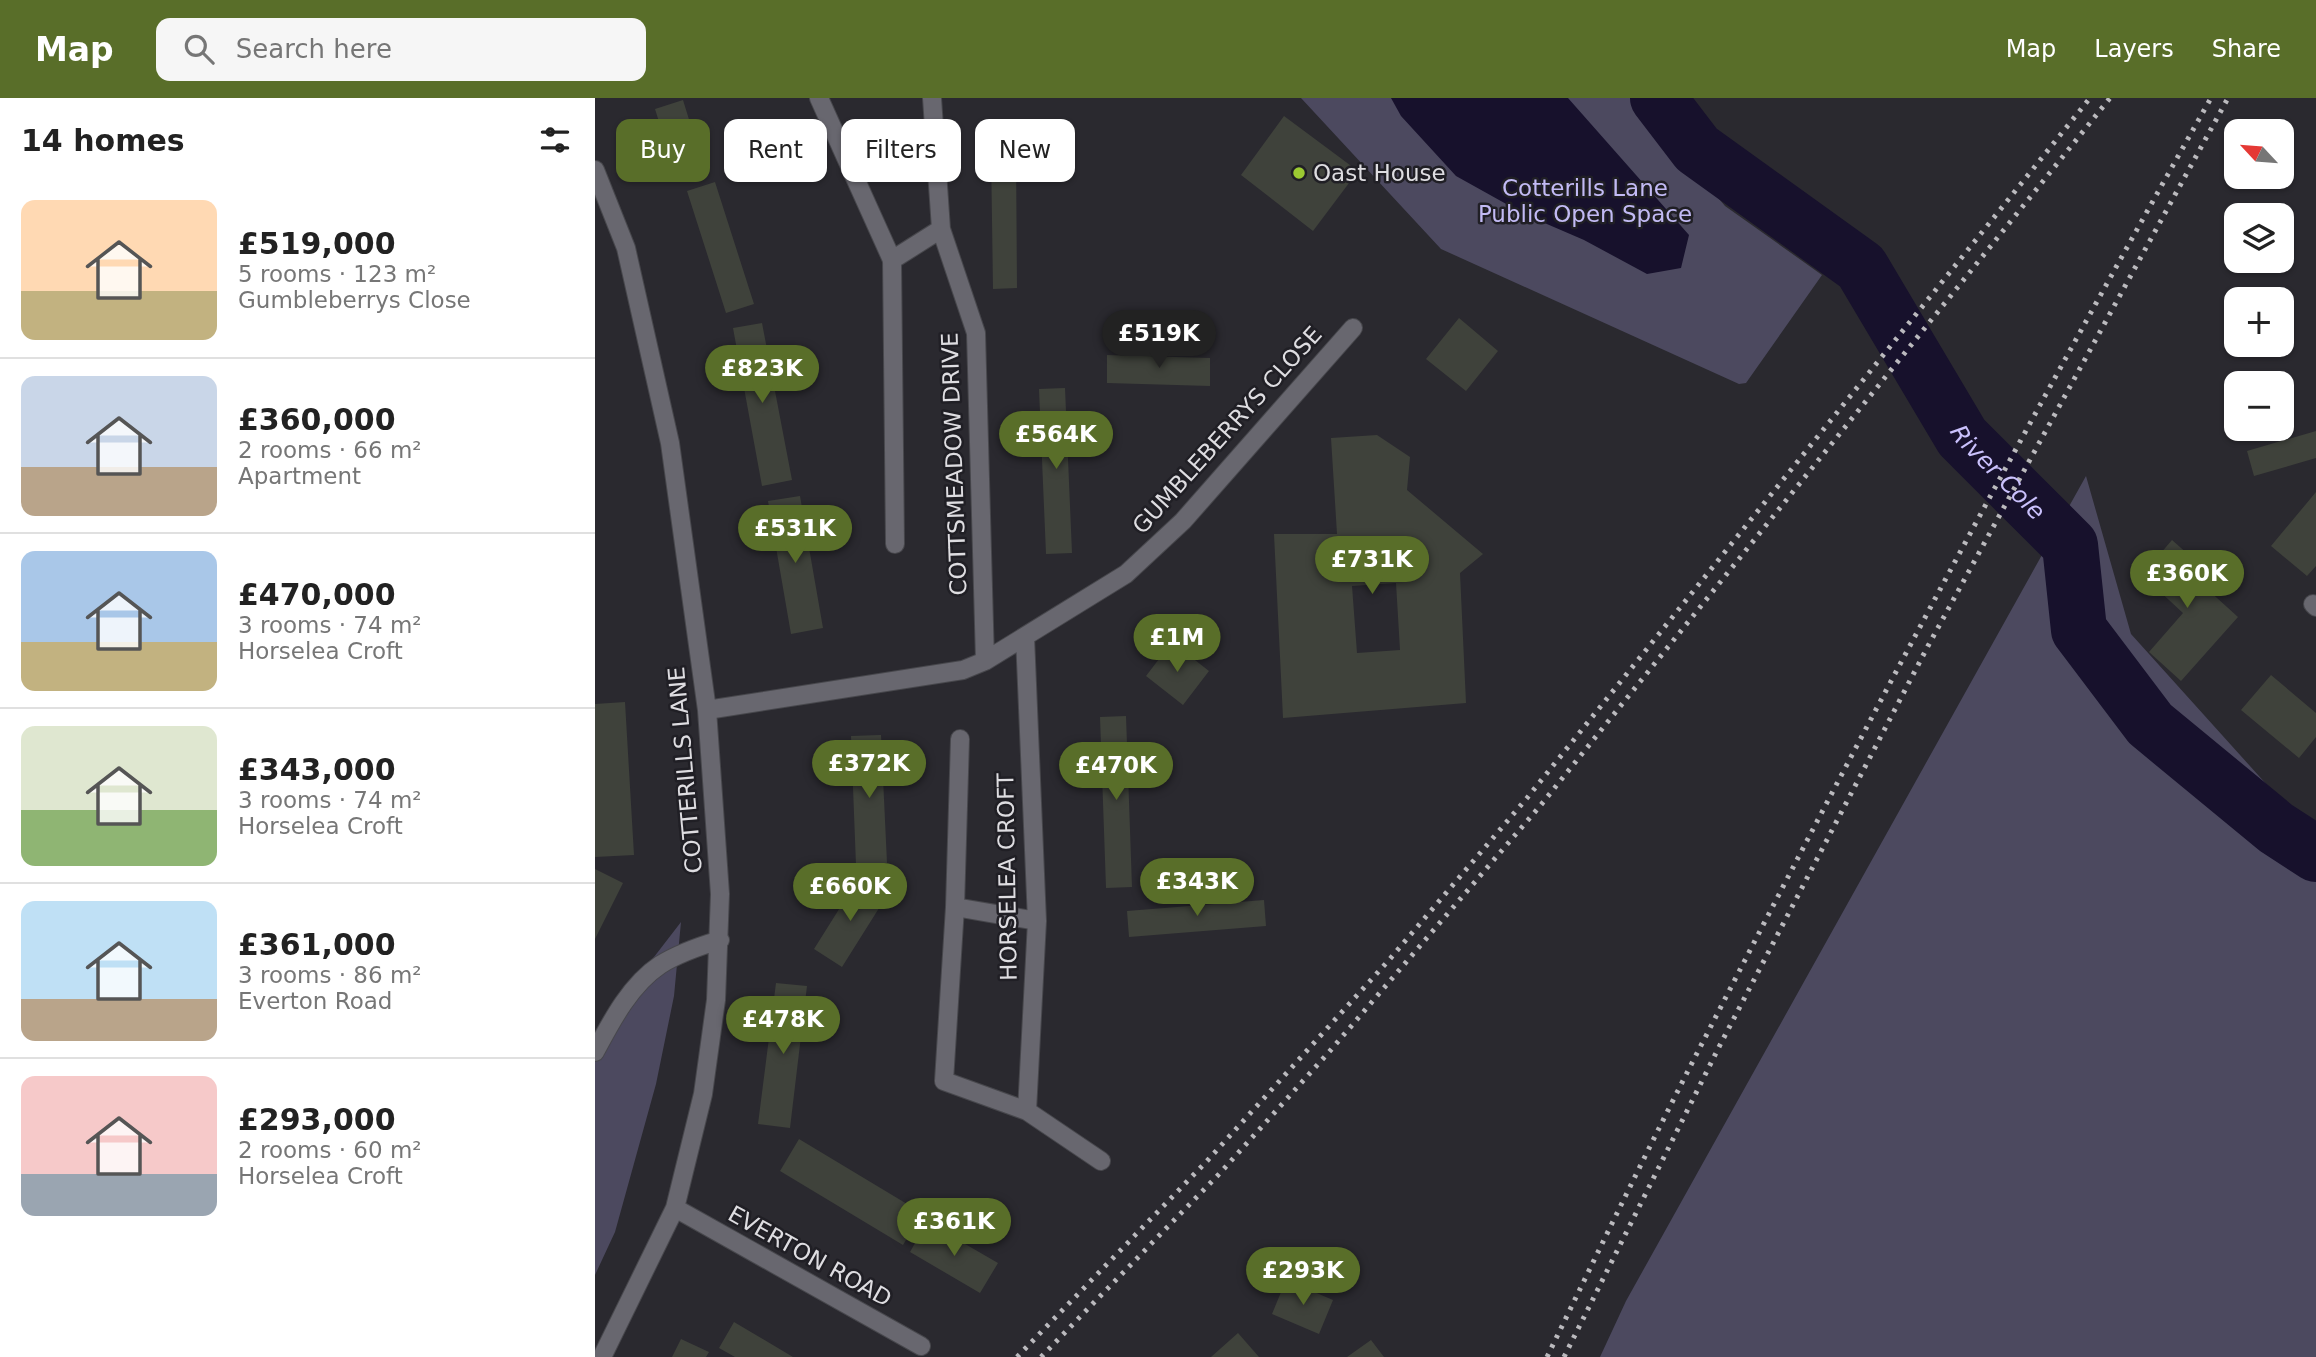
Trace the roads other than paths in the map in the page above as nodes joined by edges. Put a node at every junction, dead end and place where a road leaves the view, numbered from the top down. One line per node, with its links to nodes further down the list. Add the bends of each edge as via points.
1 (819, 98): 5 (street)
2 (932, 98): 4 (street, COTTSMEADOW DRIVE)
3 (595, 170): 10 (street, COTTERILLS LANE, via 627,248 670,443)
4 (941, 229): 5 (street); 9 (street, COTTSMEADOW DRIVE, via 976,333)
5 (892, 260): 7 (street)
6 (1353, 328): 8 (street, GUMBLEBERRYS CLOSE, via 1183,521 1126,574)
7 (895, 544)
8 (1025, 637): 9 (street, GUMBLEBERRYS CLOSE); 13 (street, HORSELEA CROFT)
9 (985, 661): 10 (street, GUMBLEBERRYS CLOSE, via 963,670)
10 (708, 710): 14 (street, COTTERILLS LANE)
11 (960, 739): 12 (street)
12 (955, 907): 13 (street); 16 (street, via 944,1081)
13 (1037, 921): 16 (street, HORSELEA CROFT)
14 (720, 940): 15 (street, via 659,966 615,1015); 18 (street, COTTERILLS LANE, via 703,1094)
15 (595, 1052)
16 (1027, 1111): 17 (street)
17 (1101, 1161)
18 (675, 1208): 19 (street, EVERTON ROAD); 20 (street, COTTERILLS LANE)
19 (921, 1346)
20 (602, 1357)

